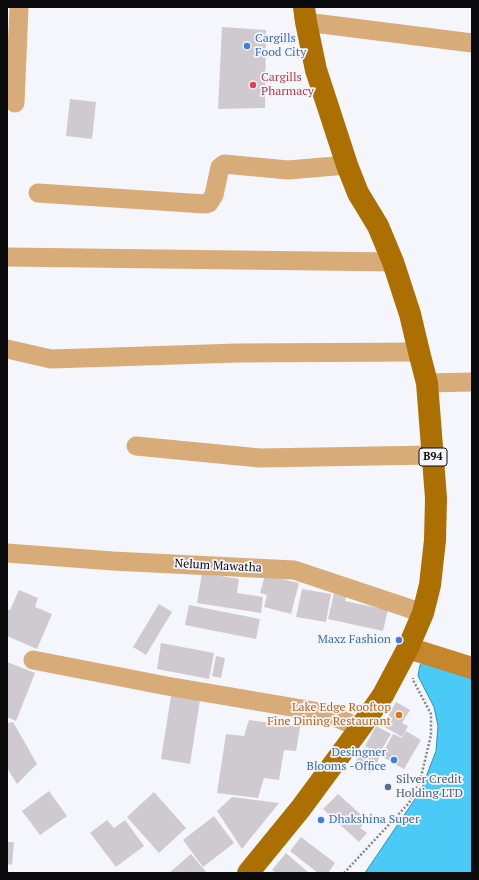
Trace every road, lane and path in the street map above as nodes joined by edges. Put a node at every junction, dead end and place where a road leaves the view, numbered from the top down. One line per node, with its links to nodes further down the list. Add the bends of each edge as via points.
1 (19, 7): 4 (street)
2 (305, 15): 3 (street); 5 (main road, B94, via 316,70)
3 (472, 43)
4 (15, 103)
5 (347, 165): 6 (street, via 288,170 224,164 220,167 214,195 209,203 204,204); 8 (main road, B94, via 358,193 378,226)
6 (38, 193)
7 (7, 257): 8 (street)
8 (393, 262): 10 (main road, B94)
9 (7, 349): 10 (street, via 51,359 238,353)
10 (419, 352): 12 (main road, B94)
11 (472, 382): 12 (street)
12 (428, 383): 14 (main road, B94)
13 (136, 446): 14 (street, via 260,458)
14 (433, 455): 16 (main road, B94, via 435,540 430,585)
15 (7, 553): 16 (street, Nelum Mawatha, via 294,570)
16 (423, 613): 17 (main road, B94)
17 (412, 649): 19 (street); 20 (main road, B94); 22 (path, via 413,680 431,714 431,735 420,781 409,803)
18 (33, 660): 20 (street, via 326,713)
19 (472, 668)
20 (360, 728): 21 (main road, B94, via 301,808)
21 (248, 873)
22 (344, 873)

